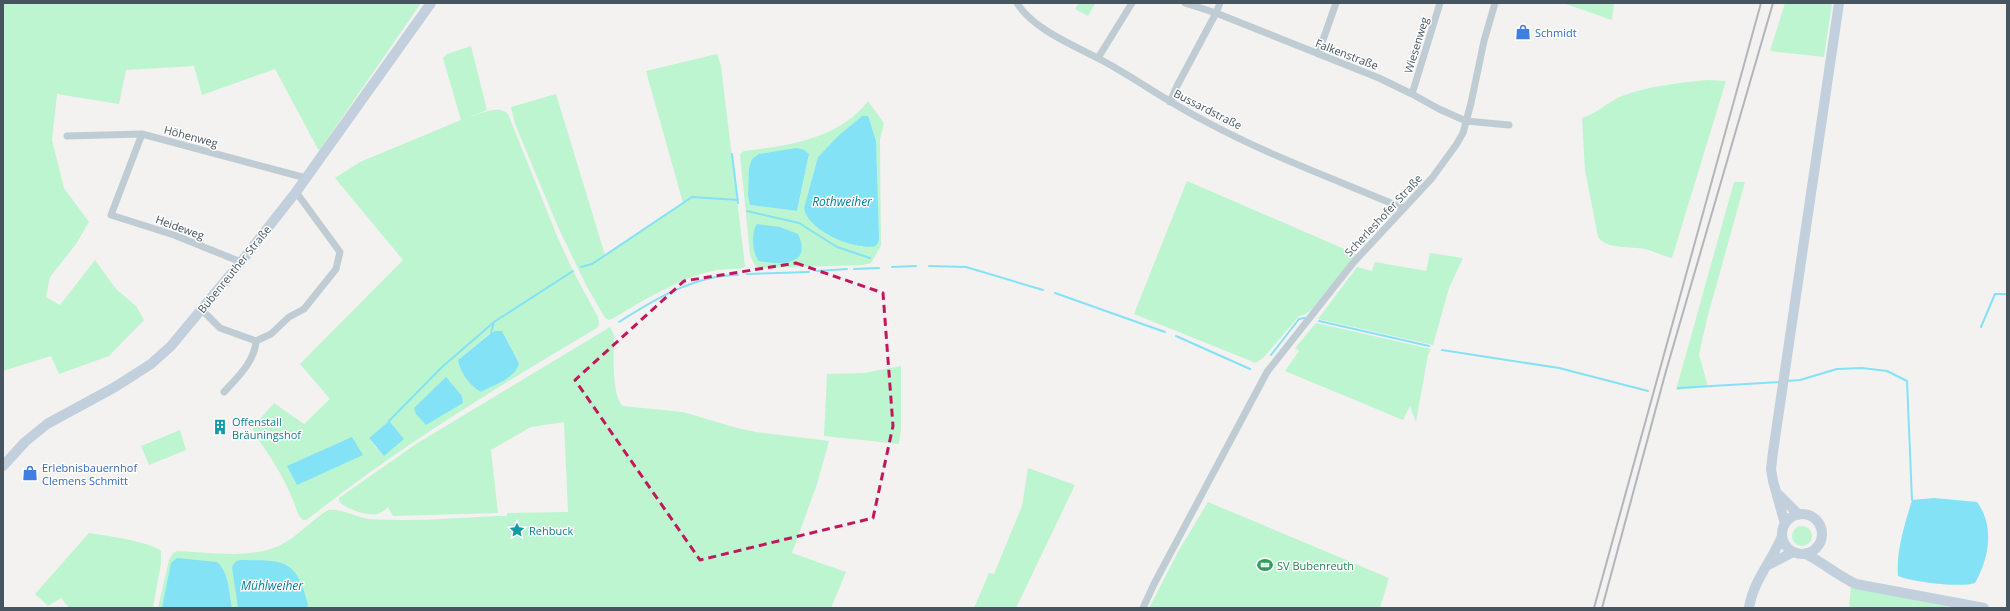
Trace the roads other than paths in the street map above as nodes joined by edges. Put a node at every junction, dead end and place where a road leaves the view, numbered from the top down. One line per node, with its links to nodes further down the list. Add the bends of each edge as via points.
1 (431, 3): 19 (street, Bubenreuther Straße)
2 (1017, 3): 12 (street, Bussardstraße, via 1039,26)
3 (1132, 3): 12 (street)
4 (1185, 3): 10 (street, Falkenstraße)
5 (1220, 3): 10 (street)
6 (1336, 3): 11 (street)
7 (1440, 3): 13 (street, Wiesenweg)
8 (1496, 3): 15 (street, Scherleshofer Straße, via 1484,42)
9 (1839, 3): 27 (street, via 1771,469)
10 (1216, 13): 11 (street, Falkenstraße); 14 (street)
11 (1318, 54): 13 (street, Falkenstraße)
12 (1098, 58): 14 (street, Bussardstraße)
13 (1412, 94): 15 (street, Falkenstraße)
14 (1170, 102): 21 (street, Bussardstraße, via 1244,140)
15 (1466, 121): 16 (street); 21 (street, Scherleshofer Straße, via 1463,133 1445,161)
16 (1509, 125)
17 (142, 134): 18 (street, Höhenweg); 19 (street, Höhenweg); 22 (street, Heideweg, via 111,215 174,235)
18 (67, 136)
19 (306, 178): 20 (street, Bubenreuther Straße)
20 (296, 192): 22 (street, Bubenreuther Straße); 24 (street, via 340,252 336,269 304,308 289,317 271,334)
21 (1403, 208): 36 (street, Scherleshofer Straße, via 1353,263 1264,379)
22 (241, 262): 23 (street, Bubenreuther Straße)
23 (202, 310): 24 (street, via 220,328); 26 (street, Bubenreuther Straße, via 171,346 151,364 47,424 25,442)
24 (256, 341): 25 (street, via 243,371)
25 (224, 392)
26 (3, 466)
27 (1776, 492): 28 (street); 29 (street)
28 (1799, 514): 29 (street); 31 (street, via 1816,520 1822,530)
29 (1785, 524): 30 (street)
30 (1782, 536): 32 (street); 34 (street)
31 (1820, 542): 33 (street, via 1812,552); 35 (street)
32 (1793, 552): 33 (street); 34 (street)
33 (1806, 554): 35 (street)
34 (1768, 565): 37 (street, via 1760,574 1753,589)
35 (1827, 566): 38 (street, via 1842,577 1865,586)
36 (1143, 608)
37 (1749, 608)
38 (1984, 608)

